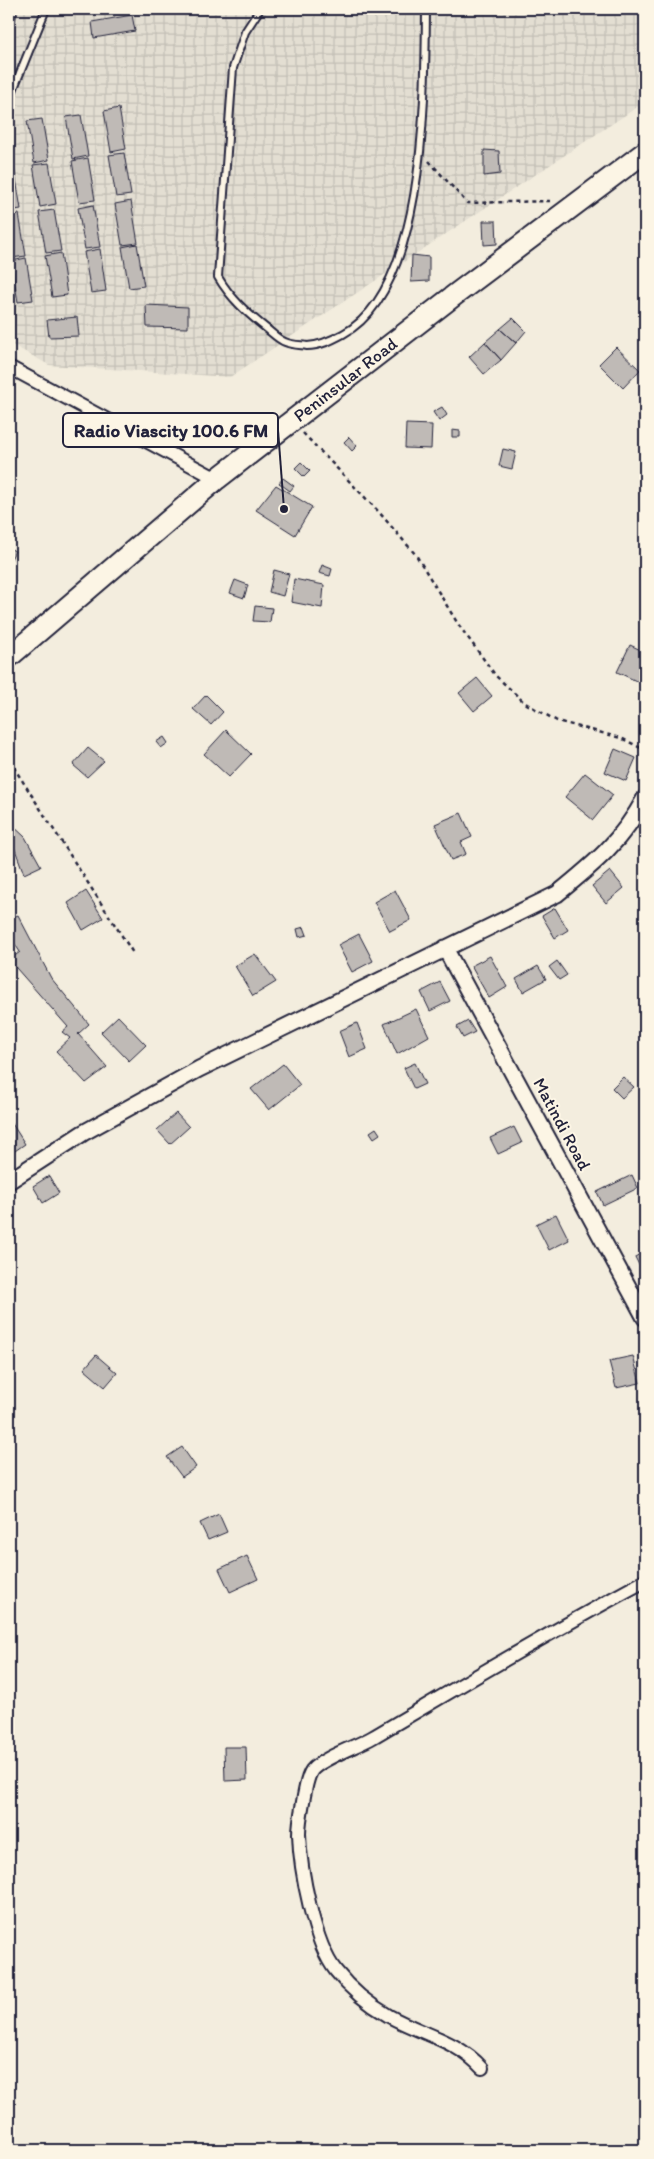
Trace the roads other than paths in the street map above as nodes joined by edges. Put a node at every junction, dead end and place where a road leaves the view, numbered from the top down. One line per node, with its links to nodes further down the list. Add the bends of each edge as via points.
1 (46, 9): 4 (lane)
2 (260, 9): 3 (lane, via 244,32 234,68 218,277 241,308 284,342 316,346 355,328 371,312 382,296 401,250 410,216 419,151)
3 (426, 9)
4 (9, 100)
5 (645, 152): 7 (main road, Peninsular Road)
6 (9, 367): 7 (street)
7 (216, 479): 8 (main road, Peninsular Road)
8 (9, 657)
9 (645, 798): 10 (street, via 634,819 599,860 556,894)
10 (445, 948): 11 (street, via 199,1069 83,1133); 12 (street, Matindi Road)
11 (9, 1181)
12 (645, 1318)
13 (645, 1581): 14 (street, via 367,1741 318,1765 307,1782 299,1834 302,1861 312,1917 334,1970 357,1995 390,2016 464,2050)
14 (482, 2068)

